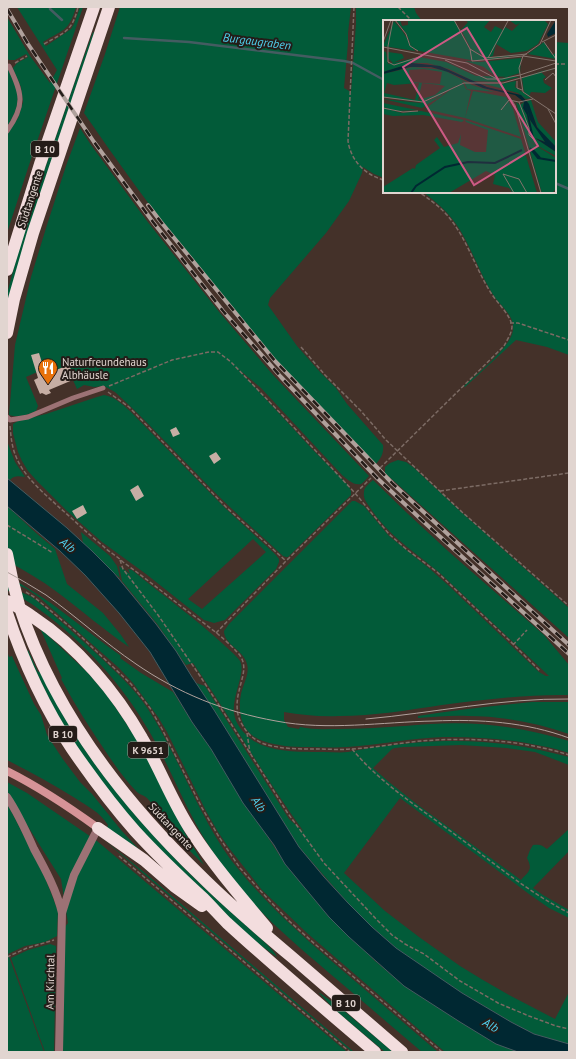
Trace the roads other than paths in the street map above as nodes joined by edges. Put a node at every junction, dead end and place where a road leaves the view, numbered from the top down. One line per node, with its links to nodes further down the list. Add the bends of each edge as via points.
1 (94, 7): 5 (highway, Südtangente / B 10)
2 (109, 7): 6 (highway, Südtangente / B 10, via 33,232)
3 (9, 66): 4 (lane, via 21,101 16,117)
4 (7, 131)
5 (7, 270)
6 (7, 333)
7 (103, 388): 8 (lane, via 28,417)
8 (8, 418)
9 (7, 554): 17 (highway, Südtangente / B 10, via 19,604 32,640 71,718 94,753 148,822 201,877)
10 (7, 601): 17 (highway, K 9651, via 33,617 71,647 105,684 142,738 192,832)
11 (7, 613): 16 (highway, B 10, via 17,643 56,723 106,796 136,832)
12 (7, 771): 14 (main road, via 50,795)
13 (7, 797): 15 (street, Am Kirchtal, via 52,884)
14 (98, 828): 15 (street, Am Kirchtal, via 74,876); 16 (highway)
15 (62, 913): 18 (street, Am Kirchtal)
16 (226, 922): 19 (highway, B 10)
17 (289, 955): 20 (highway, Südtangente / B 10)
18 (59, 1052)
19 (375, 1052)
20 (402, 1052)

